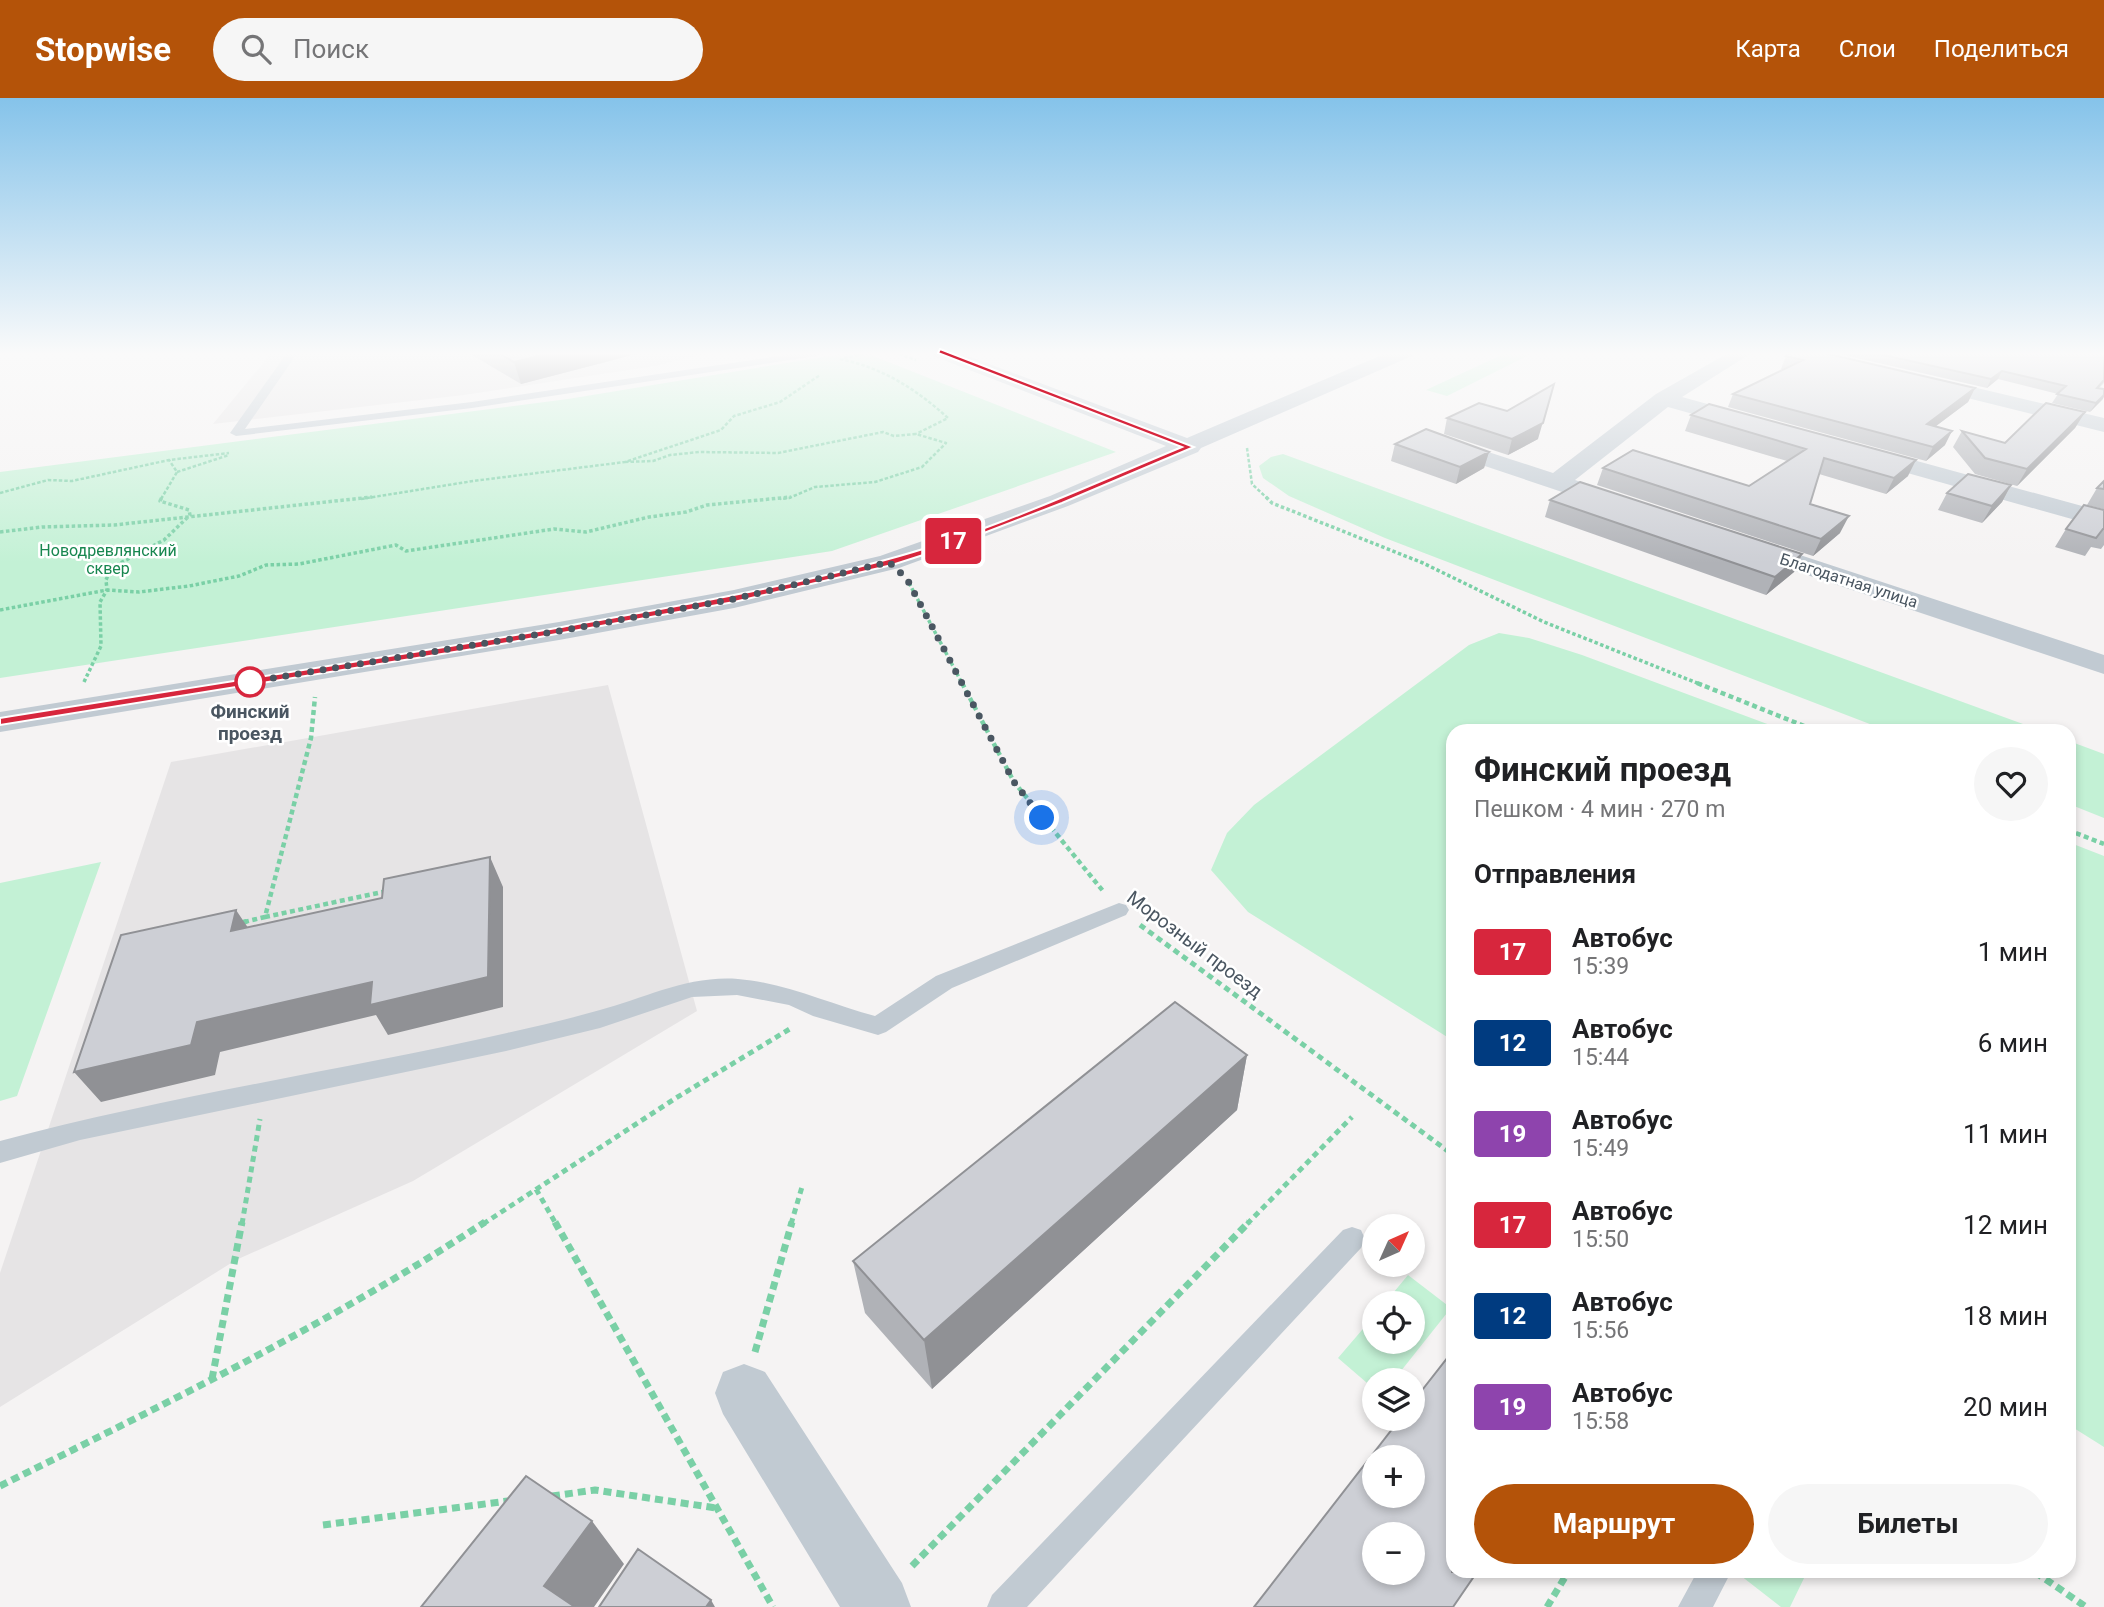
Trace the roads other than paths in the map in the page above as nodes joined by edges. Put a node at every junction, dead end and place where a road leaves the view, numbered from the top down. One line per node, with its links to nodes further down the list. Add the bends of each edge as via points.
1 (243, 422): 2 (lane, via 236,433)
2 (325, 422)
3 (1125, 422): 9 (street)
4 (1246, 422): 9 (street)
5 (1634, 422): 11 (street)
6 (1750, 422): 7 (street)
7 (1771, 428)
8 (1434, 441): 11 (street)
9 (1190, 447): 16 (street, via 1059,502 889,562 734,599)
10 (1838, 447): 13 (street)
11 (1557, 482): 12 (street)
12 (1648, 512)
13 (2104, 520)
14 (1726, 538): 15 (street, Благодатная улица)
15 (2104, 665)
16 (1, 721)
17 (1119, 911): 18 (lane, via 944,982 878,1026 793,997 737,987 692,989 600,1019 506,1042 264,1090)
18 (0, 1152)
19 (1352, 1239): 23 (lane)
20 (744, 1392): 22 (street)
21 (1712, 1578): 24 (lane)
22 (877, 1605)
23 (1004, 1607)
24 (1695, 1607)

